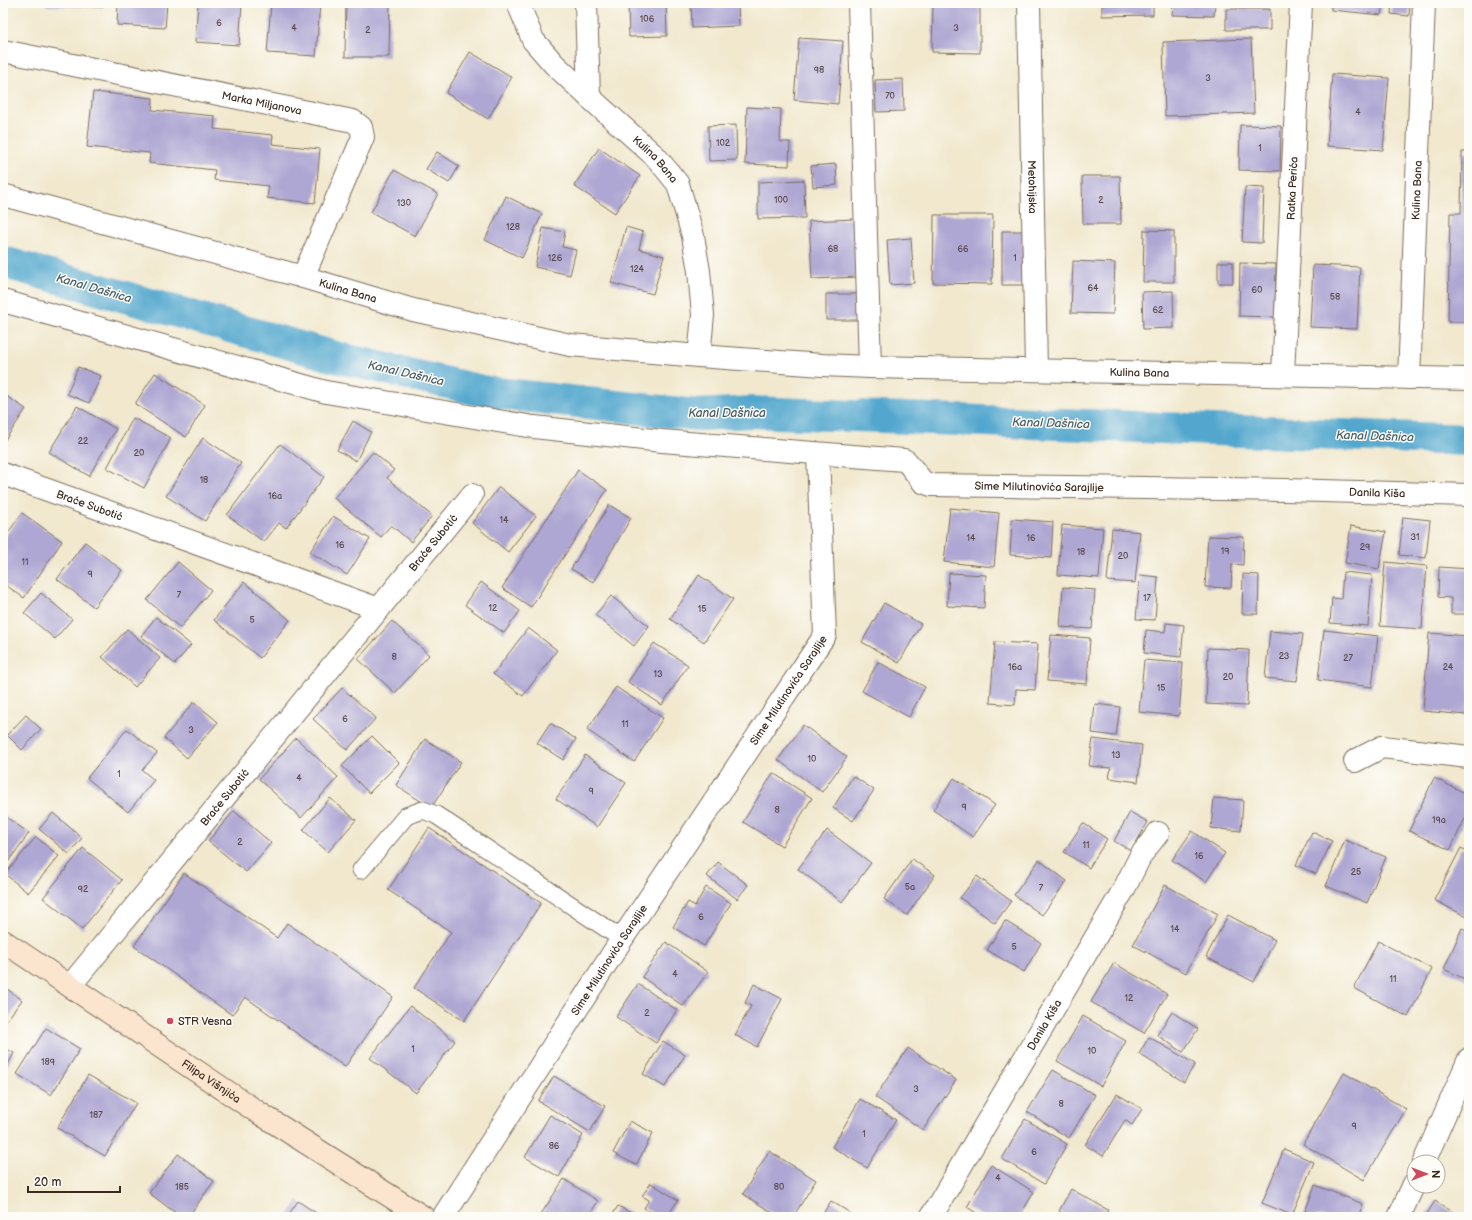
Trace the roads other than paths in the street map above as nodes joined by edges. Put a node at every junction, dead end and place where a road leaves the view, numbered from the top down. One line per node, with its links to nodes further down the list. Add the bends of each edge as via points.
1 (518, 3): 8 (street, via 533,40)
2 (586, 3): 8 (street)
3 (859, 3): 13 (street)
4 (1029, 3): 14 (street, Metohijska)
5 (1301, 3): 15 (street, Ratka Perića)
6 (1424, 3): 16 (street, Kulina Bana)
7 (3, 51): 10 (street, Marka Miljanova, via 353,121 361,127 363,137)
8 (589, 97): 12 (street, Kulina Bana, via 656,157 678,184 693,236 699,271 703,315)
9 (3, 196): 10 (street, Kulina Bana)
10 (303, 277): 12 (street, Kulina Bana, via 413,310 570,346)
11 (3, 301): 18 (street, via 326,392 534,428)
12 (699, 356): 13 (street, Kulina Bana)
13 (870, 366): 14 (street, Kulina Bana)
14 (1036, 370): 15 (street, Kulina Bana)
15 (1283, 374): 16 (street, Kulina Bana)
16 (1409, 378): 17 (street, Kulina Bana)
17 (1469, 379)
18 (818, 454): 20 (street, Sime Milutinovića Sarajlije, via 904,460 923,482 931,485); 28 (street, Sime Milutinovića Sarajlije, via 826,635)
19 (3, 474): 23 (street, Braće Subotić)
20 (1286, 490): 22 (street, Danila Kiša)
21 (472, 495): 23 (street, Braće Subotić)
22 (1469, 495)
23 (379, 609): 30 (street, Braće Subotić)
24 (1469, 757): 25 (street, via 1382,748)
25 (1355, 761)
26 (1158, 833): 37 (street, Danila Kiša, via 1141,855 1124,889)
27 (361, 870): 28 (lane, via 406,816 423,810 436,815)
28 (622, 939): 36 (street, Sime Milutinovića Sarajlije)
29 (3, 941): 30 (main road, Filipa Višnjića)
30 (70, 986): 35 (main road, Filipa Višnjića, via 256,1111)
31 (1469, 1059): 32 (street)
32 (1463, 1088): 33 (street)
33 (1428, 1154)
34 (1409, 1194): 38 (street)
35 (423, 1217)
36 (443, 1217)
37 (931, 1217)
38 (1399, 1217)

